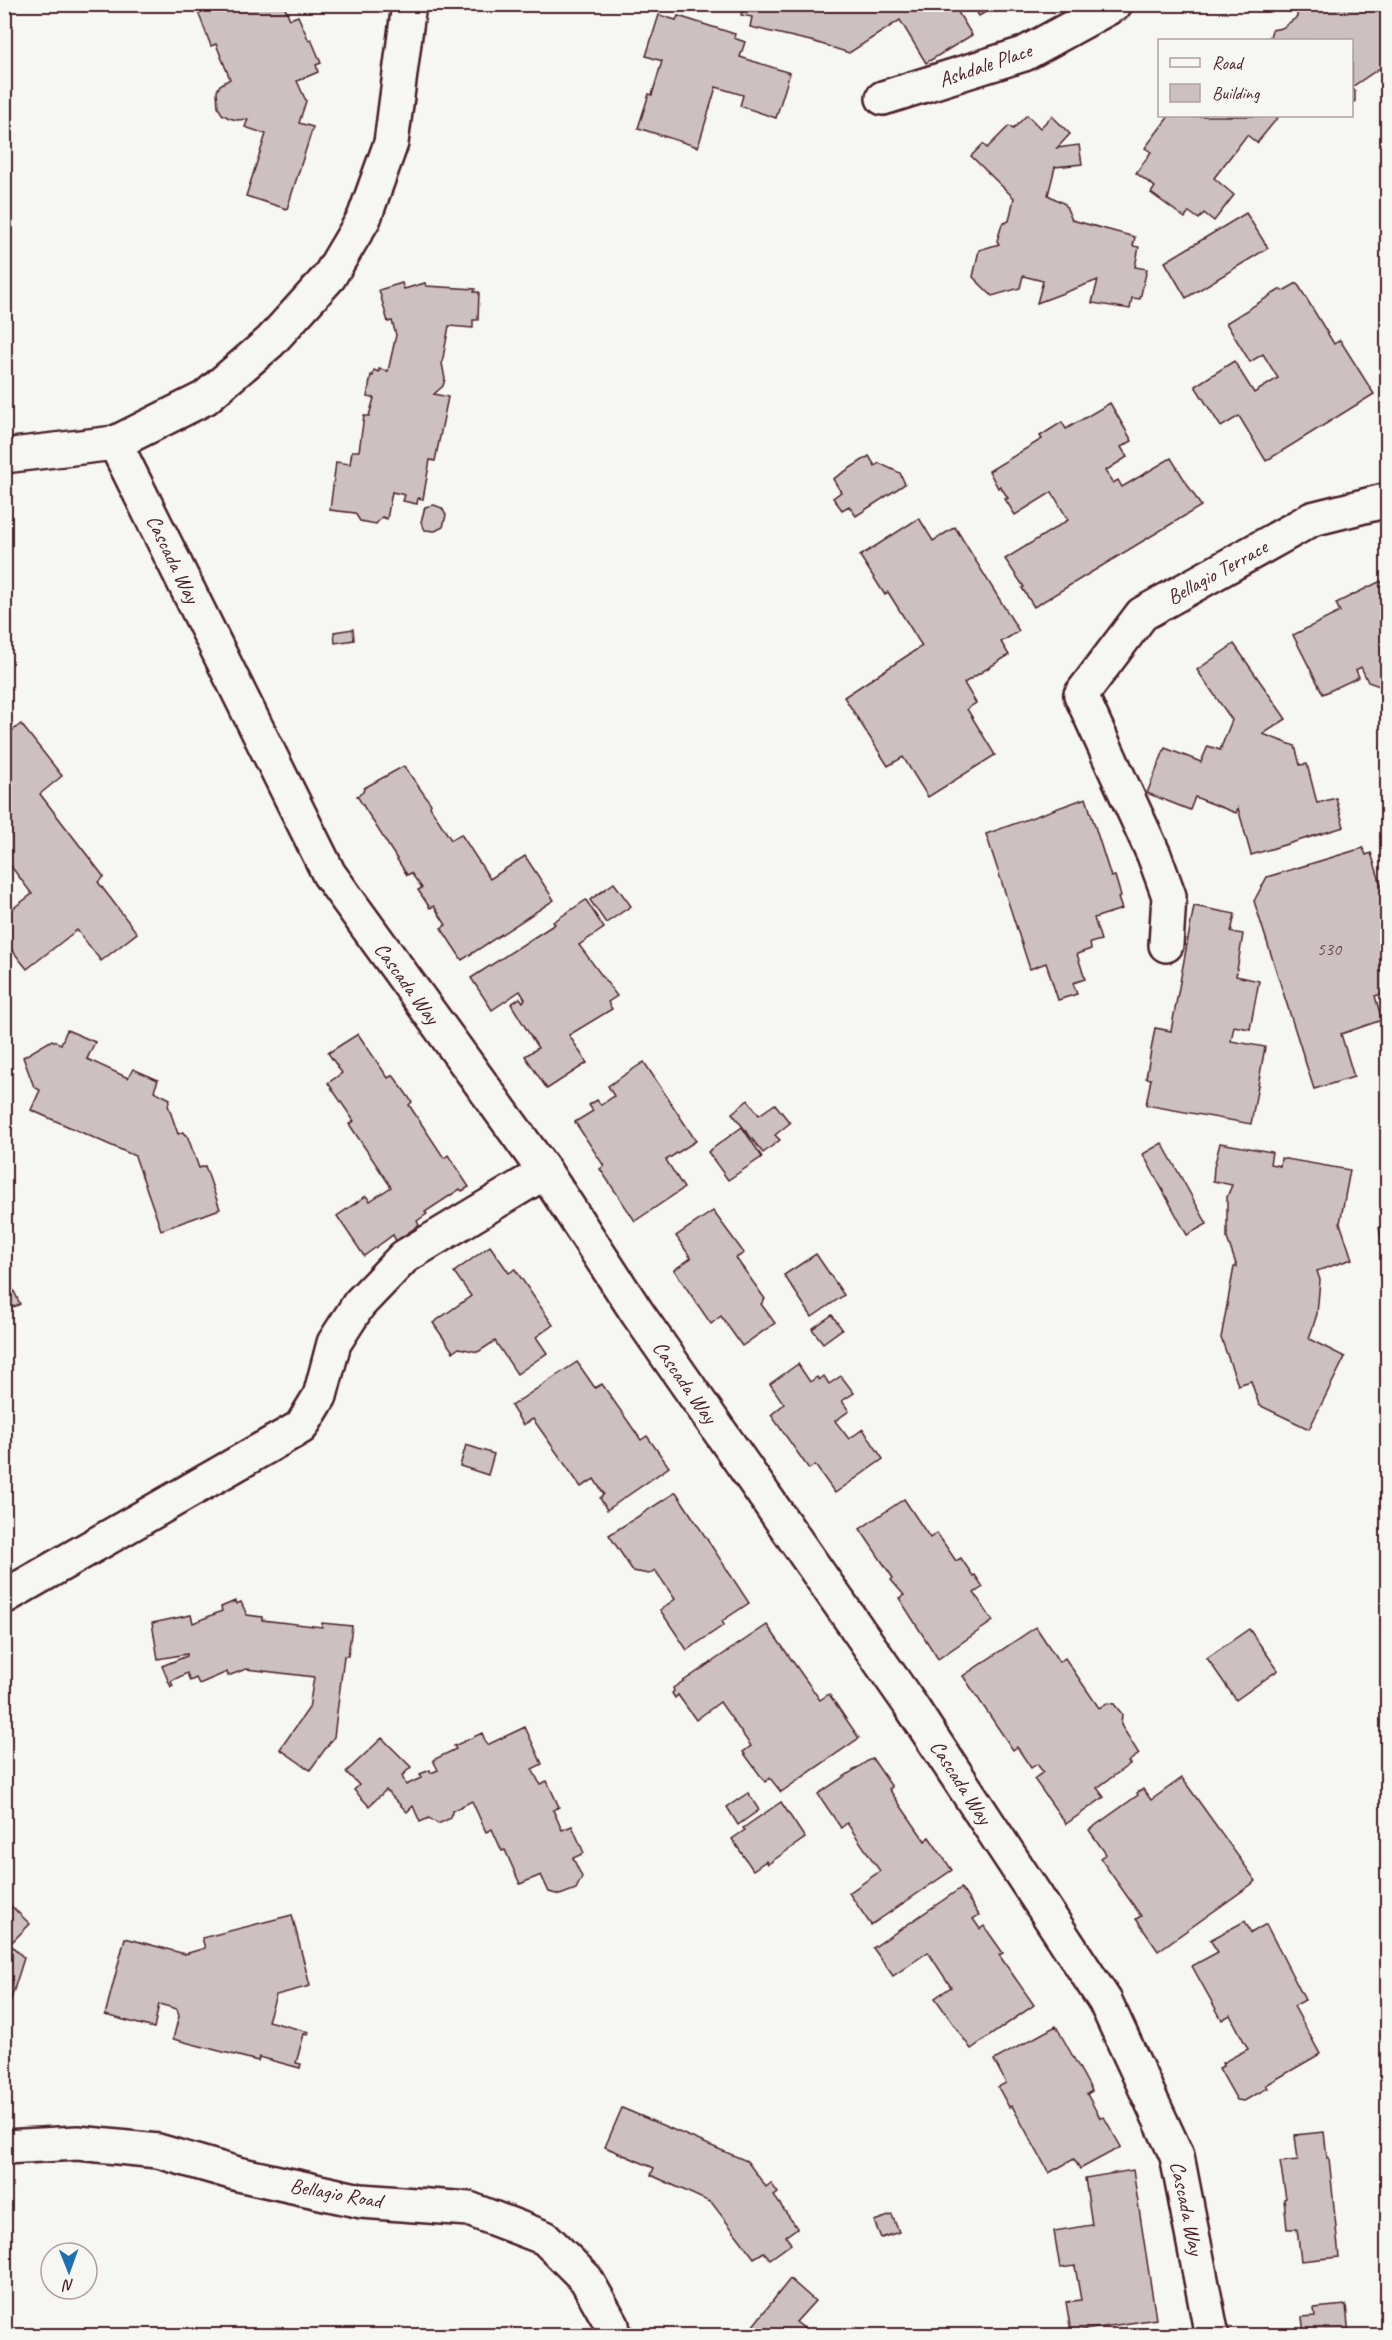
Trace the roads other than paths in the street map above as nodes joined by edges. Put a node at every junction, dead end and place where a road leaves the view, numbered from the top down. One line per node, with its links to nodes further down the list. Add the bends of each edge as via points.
1 (409, 4): 4 (street, via 391,143 364,218 329,277 270,342 204,398)
2 (1115, 4): 3 (street, Ashdale Place, via 1024,54)
3 (883, 98)
4 (115, 442): 5 (street); 8 (street, Cascada Way, via 329,874)
5 (4, 456)
6 (1388, 500): 7 (street, Bellagio Terrace, via 1312,519 1142,614 1081,695 1169,896)
7 (1166, 945)
8 (545, 1172): 9 (street, via 404,1257 358,1304 333,1343 320,1396 301,1427); 12 (street, Cascada Way, via 638,1314 911,1706 1105,2001 1177,2156)
9 (4, 1597)
10 (4, 2147): 11 (street, Bellagio Road, via 78,2143 158,2151 238,2174 361,2201 469,2209 545,2238 586,2279 612,2325)
11 (614, 2336)
12 (1212, 2336)

